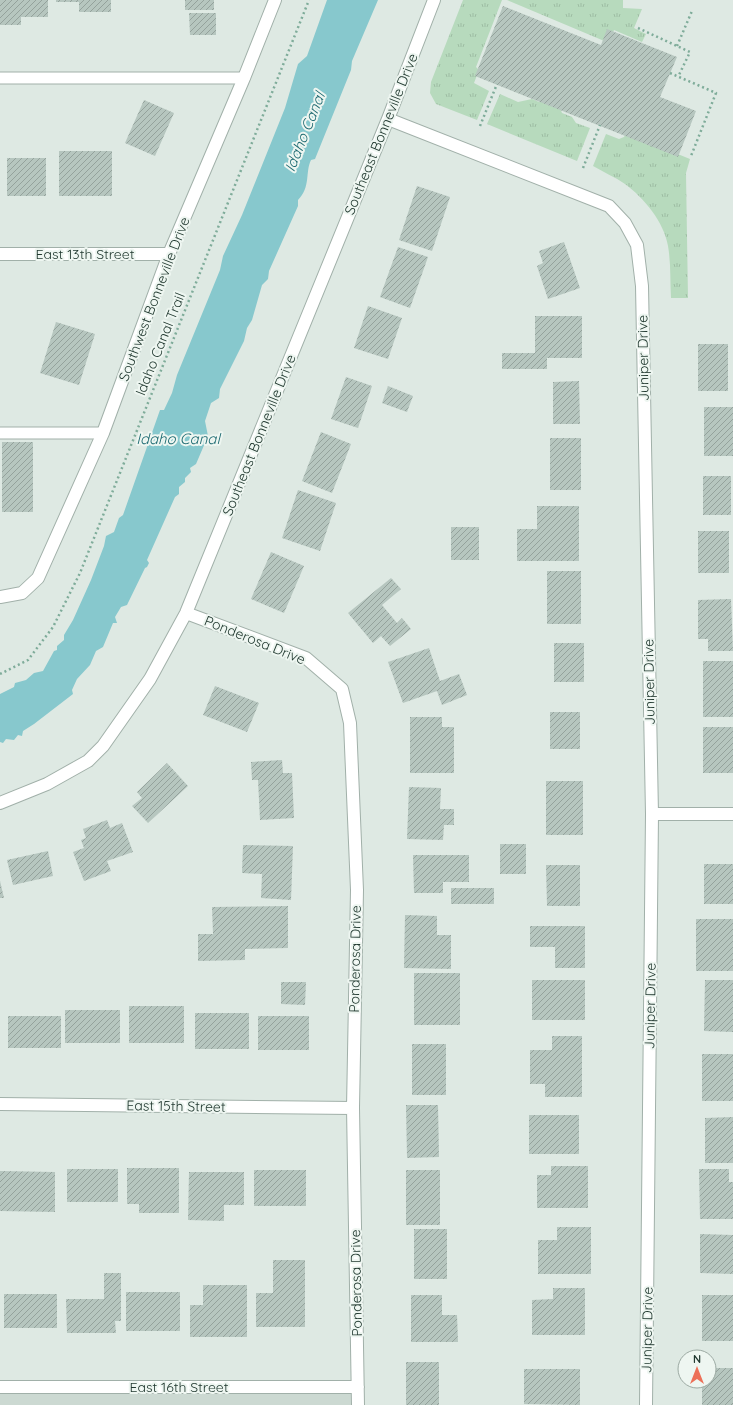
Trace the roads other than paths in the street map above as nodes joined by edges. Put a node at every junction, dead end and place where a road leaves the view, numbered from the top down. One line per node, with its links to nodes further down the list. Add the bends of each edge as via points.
1 (275, 0): 4 (street, Southwest Bonneville Drive)
2 (434, 0): 5 (street, Southeast Bonneville Drive)
3 (0, 78): 4 (lane)
4 (244, 78): 7 (street, Southwest Bonneville Drive)
5 (388, 119): 11 (street, Southeast Bonneville Drive); 13 (street, Juniper Drive, via 609,206 625,223 637,246 642,286)
6 (0, 254): 7 (street, East 13th Street)
7 (169, 254): 9 (street, Southwest Bonneville Drive)
8 (0, 433): 9 (lane)
9 (103, 433): 10 (street, Southwest Bonneville Drive, via 38,578 22,593)
10 (0, 597)
11 (186, 613): 12 (street, Southeast Bonneville Drive, via 150,679 103,746 88,761 47,784); 16 (street, Ponderosa Drive, via 306,658 342,689 350,724 357,890)
12 (0, 803)
13 (652, 814): 14 (street); 20 (street, Juniper Drive)
14 (733, 814)
15 (0, 1104): 16 (street, East 15th Street)
16 (353, 1108): 18 (street, Ponderosa Drive)
17 (0, 1387): 18 (street, East 16th Street)
18 (358, 1387): 19 (street, Ponderosa Drive)
19 (358, 1405)
20 (646, 1405)

